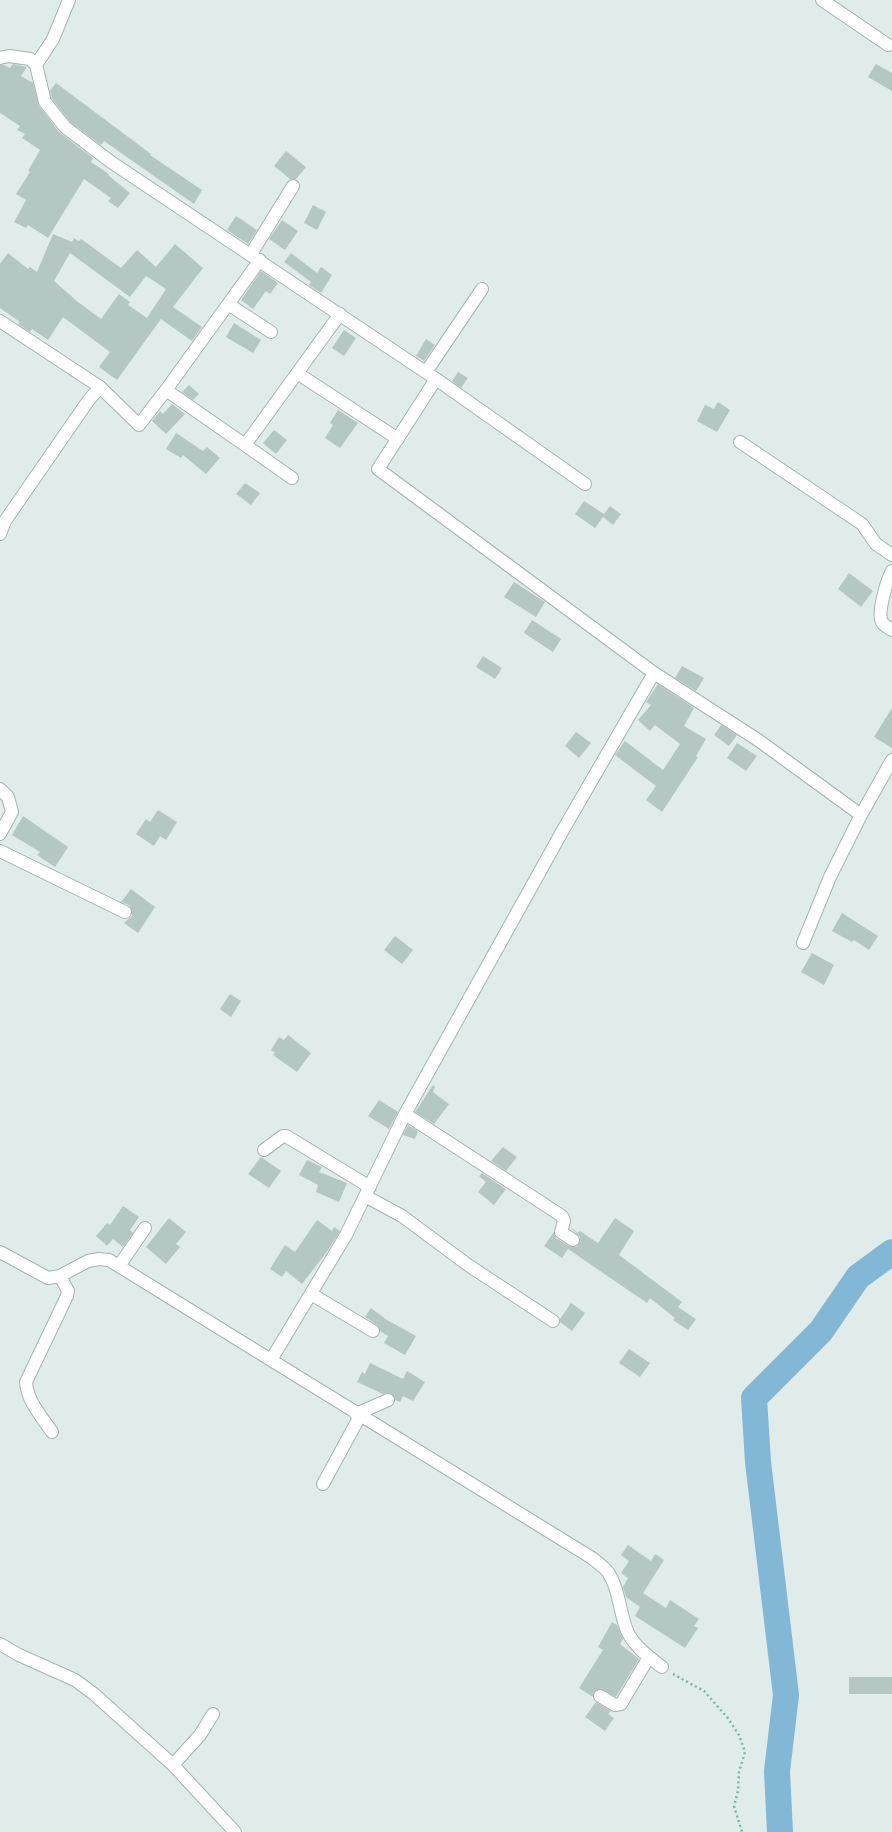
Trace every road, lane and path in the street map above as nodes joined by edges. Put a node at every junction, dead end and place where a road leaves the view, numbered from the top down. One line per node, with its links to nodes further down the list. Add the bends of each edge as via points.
1 (69, 0): 5 (street, via 53,39)
2 (822, 0): 3 (street)
3 (888, 45)
4 (0, 58): 5 (street, via 9,56 30,59)
5 (36, 65): 7 (street, via 45,102 65,127 112,162)
6 (293, 186): 7 (street)
7 (255, 257): 9 (street); 10 (street)
8 (482, 289): 13 (street)
9 (228, 304): 12 (street); 17 (street)
10 (340, 314): 13 (street); 14 (street)
11 (0, 322): 16 (street)
12 (271, 332)
13 (426, 372): 15 (street)
14 (297, 373): 18 (street); 20 (street)
15 (436, 379): 18 (street); 22 (street)
16 (100, 387): 17 (street, via 139,425); 23 (street, via 5,521)
17 (166, 390): 20 (street)
18 (398, 439): 27 (street, via 378,469)
19 (740, 442): 24 (street, via 862,524 876,544)
20 (245, 445): 21 (street)
21 (292, 478)
22 (585, 484)
23 (0, 534)
24 (892, 555)
25 (892, 571): 26 (street, via 886,585 880,617 883,624)
26 (892, 630)
27 (654, 673): 30 (street, via 758,740); 35 (street, via 563,830)
28 (892, 760): 30 (street)
29 (0, 790): 31 (street, via 8,797 12,812)
30 (861, 815): 34 (street, via 830,877)
31 (0, 834)
32 (0, 852): 33 (street)
33 (125, 912)
34 (803, 943)
35 (405, 1114): 37 (street); 39 (street, via 562,1216 564,1221 561,1232)
36 (264, 1150): 37 (street, via 286,1136)
37 (368, 1192): 43 (street); 44 (street, via 468,1265)
38 (145, 1228): 41 (street)
39 (573, 1240)
40 (0, 1252): 42 (street, via 48,1278)
41 (119, 1266): 42 (street, via 109,1260 99,1259 88,1261); 46 (street)
42 (60, 1276): 49 (street, via 66,1285 67,1296 26,1382 26,1390 31,1401)
43 (311, 1294): 45 (street); 46 (street)
44 (552, 1321)
45 (373, 1331)
46 (270, 1360): 48 (street)
47 (388, 1400): 48 (street)
48 (358, 1415): 50 (street); 52 (street, via 592,1558 607,1571 615,1584 622,1617 629,1634 639,1649)
49 (52, 1432)
50 (323, 1484)
51 (0, 1644): 56 (street, via 75,1680)
52 (650, 1657): 53 (street); 54 (street, via 621,1704 615,1706)
53 (662, 1667): 58 (path, via 704,1691 739,1735 745,1752 734,1806)
54 (600, 1696)
55 (213, 1714): 56 (street, via 200,1735)
56 (173, 1765): 57 (street)
57 (235, 1832)
58 (742, 1832)

